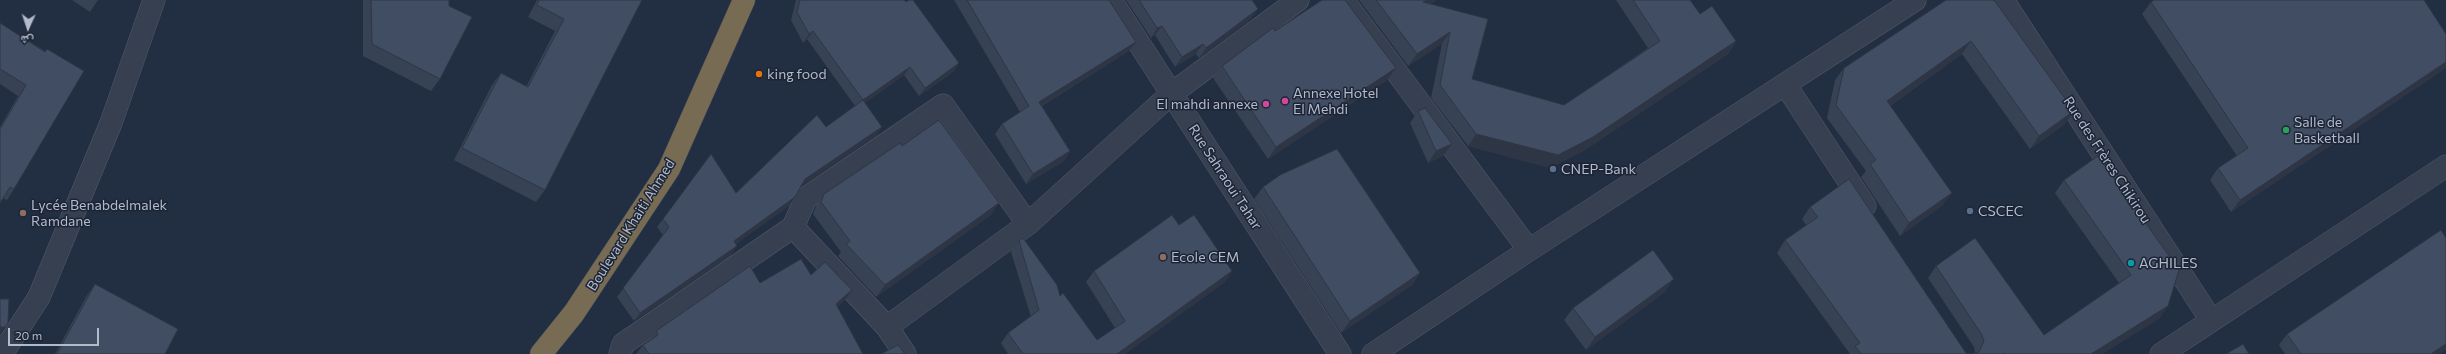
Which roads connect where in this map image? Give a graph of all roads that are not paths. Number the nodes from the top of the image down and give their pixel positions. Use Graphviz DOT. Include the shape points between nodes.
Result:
graph roads {
  1 [pos="154,0"];
  2 [pos="744,0"];
  3 [pos="1111,0"];
  4 [pos="1298,0"];
  5 [pos="1343,0"];
  6 [pos="1915,0"];
  7 [pos="2010,3"];
  8 [pos="1785,84"];
  9 [pos="1171,94"];
  10 [pos="2446,166"];
  11 [pos="1876,223"];
  12 [pos="1028,224"];
  13 [pos="793,227"];
  14 [pos="1529,250"];
  15 [pos="2211,320"];
  16 [pos="887,327"];
  17 [pos="2,354"];
  18 [pos="541,354"];
  19 [pos="620,354"];
  20 [pos="905,354"];
  21 [pos="1340,354"];
  22 [pos="1373,354"];
  23 [pos="2161,354"];
  1 -- 17 [label="street" via="111,123 39,298"];
  2 -- 18 [label="highway, Boulevard Khaiti Ahmed" via="669,169 574,313"];
  3 -- 9 [label="street, Rue Sahraoui Tahar"];
  4 -- 9 [label="street"];
  5 -- 14 [label="street"];
  6 -- 8 [label="street"];
  7 -- 15 [label="street, Rue des Frères Chikirou"];
  8 -- 11 [label="street"];
  8 -- 14 [label="street"];
  9 -- 12 [label="street"];
  9 -- 21 [label="street, Rue Sahraoui Tahar"];
  10 -- 15 [label="street"];
  12 -- 13 [label="street" via="943,105 806,198"];
  12 -- 16 [label="street"];
  13 -- 16 [label="street"];
  13 -- 19 [label="street" via="623,344"];
  14 -- 22 [label="street"];
  15 -- 23 [label="street"];
  16 -- 20 [label="street"];
}
